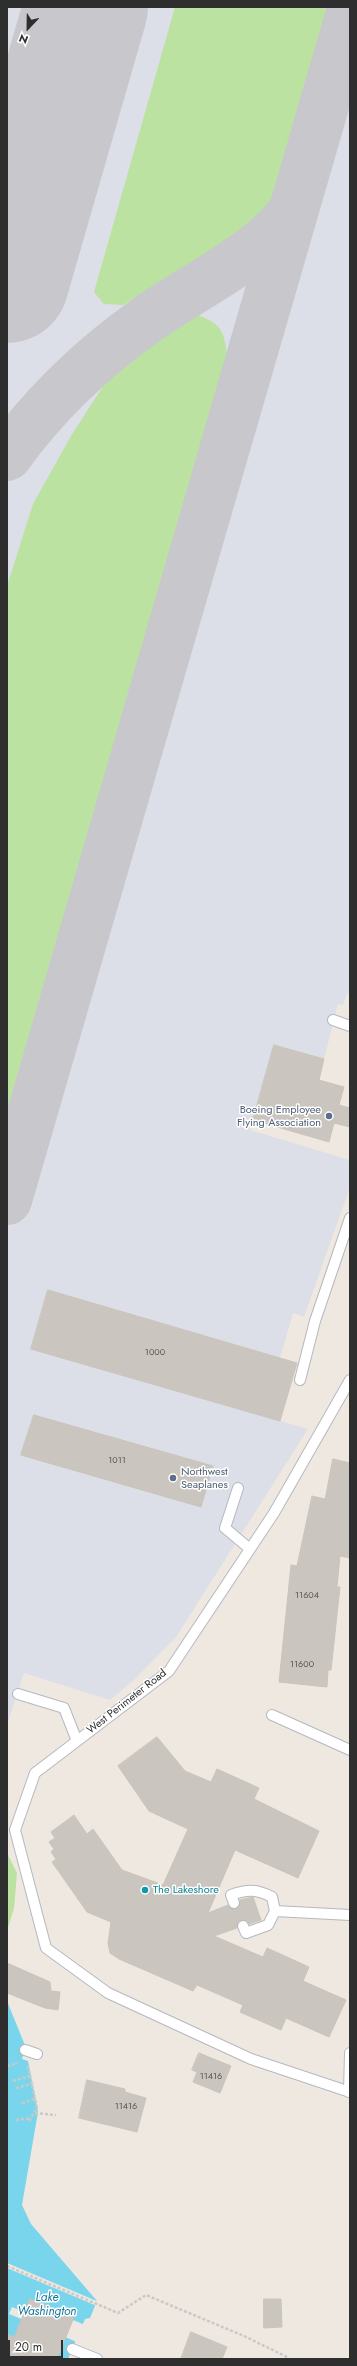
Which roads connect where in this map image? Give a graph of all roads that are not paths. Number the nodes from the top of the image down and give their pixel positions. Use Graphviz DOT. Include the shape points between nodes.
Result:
graph roads {
  1 [pos="333,1020"];
  2 [pos="350,1026"];
  3 [pos="350,1218"];
  4 [pos="300,1380"];
  5 [pos="350,1380"];
  6 [pos="238,1488"];
  7 [pos="250,1549"];
  8 [pos="18,1694"];
  9 [pos="272,1715"];
  10 [pos="77,1741"];
  11 [pos="350,1750"];
  12 [pos="12,1838"];
  13 [pos="234,1903"];
  14 [pos="275,1911"];
  15 [pos="350,1915"];
  16 [pos="243,1926"];
  17 [pos="25,2050"];
  18 [pos="350,2053"];
  19 [pos="37,2054"];
  20 [pos="350,2092"];
  21 [pos="72,2349"];
  22 [pos="97,2359"];
  1 -- 2 [label="lane"];
  3 -- 4 [label="lane" via="315,1321"];
  5 -- 7 [label="lane, West Perimeter Road" via="278,1506"];
  6 -- 7 [label="lane" via="225,1528"];
  7 -- 10 [label="lane, West Perimeter Road" via="169,1670"];
  8 -- 10 [label="lane" via="64,1708"];
  9 -- 11 [label="lane"];
  10 -- 12 [label="lane, West Perimeter Road" via="35,1773"];
  12 -- 20 [label="lane, West Perimeter Road" via="46,1948 108,1993 251,2059"];
  13 -- 14 [label="lane" via="231,1895 245,1890 261,1891 272,1897"];
  14 -- 15 [label="lane"];
  14 -- 16 [label="lane" via="268,1925 246,1933"];
  17 -- 19 [label="lane"];
  18 -- 20 [label="lane"];
  21 -- 22 [label="lane"];
}
